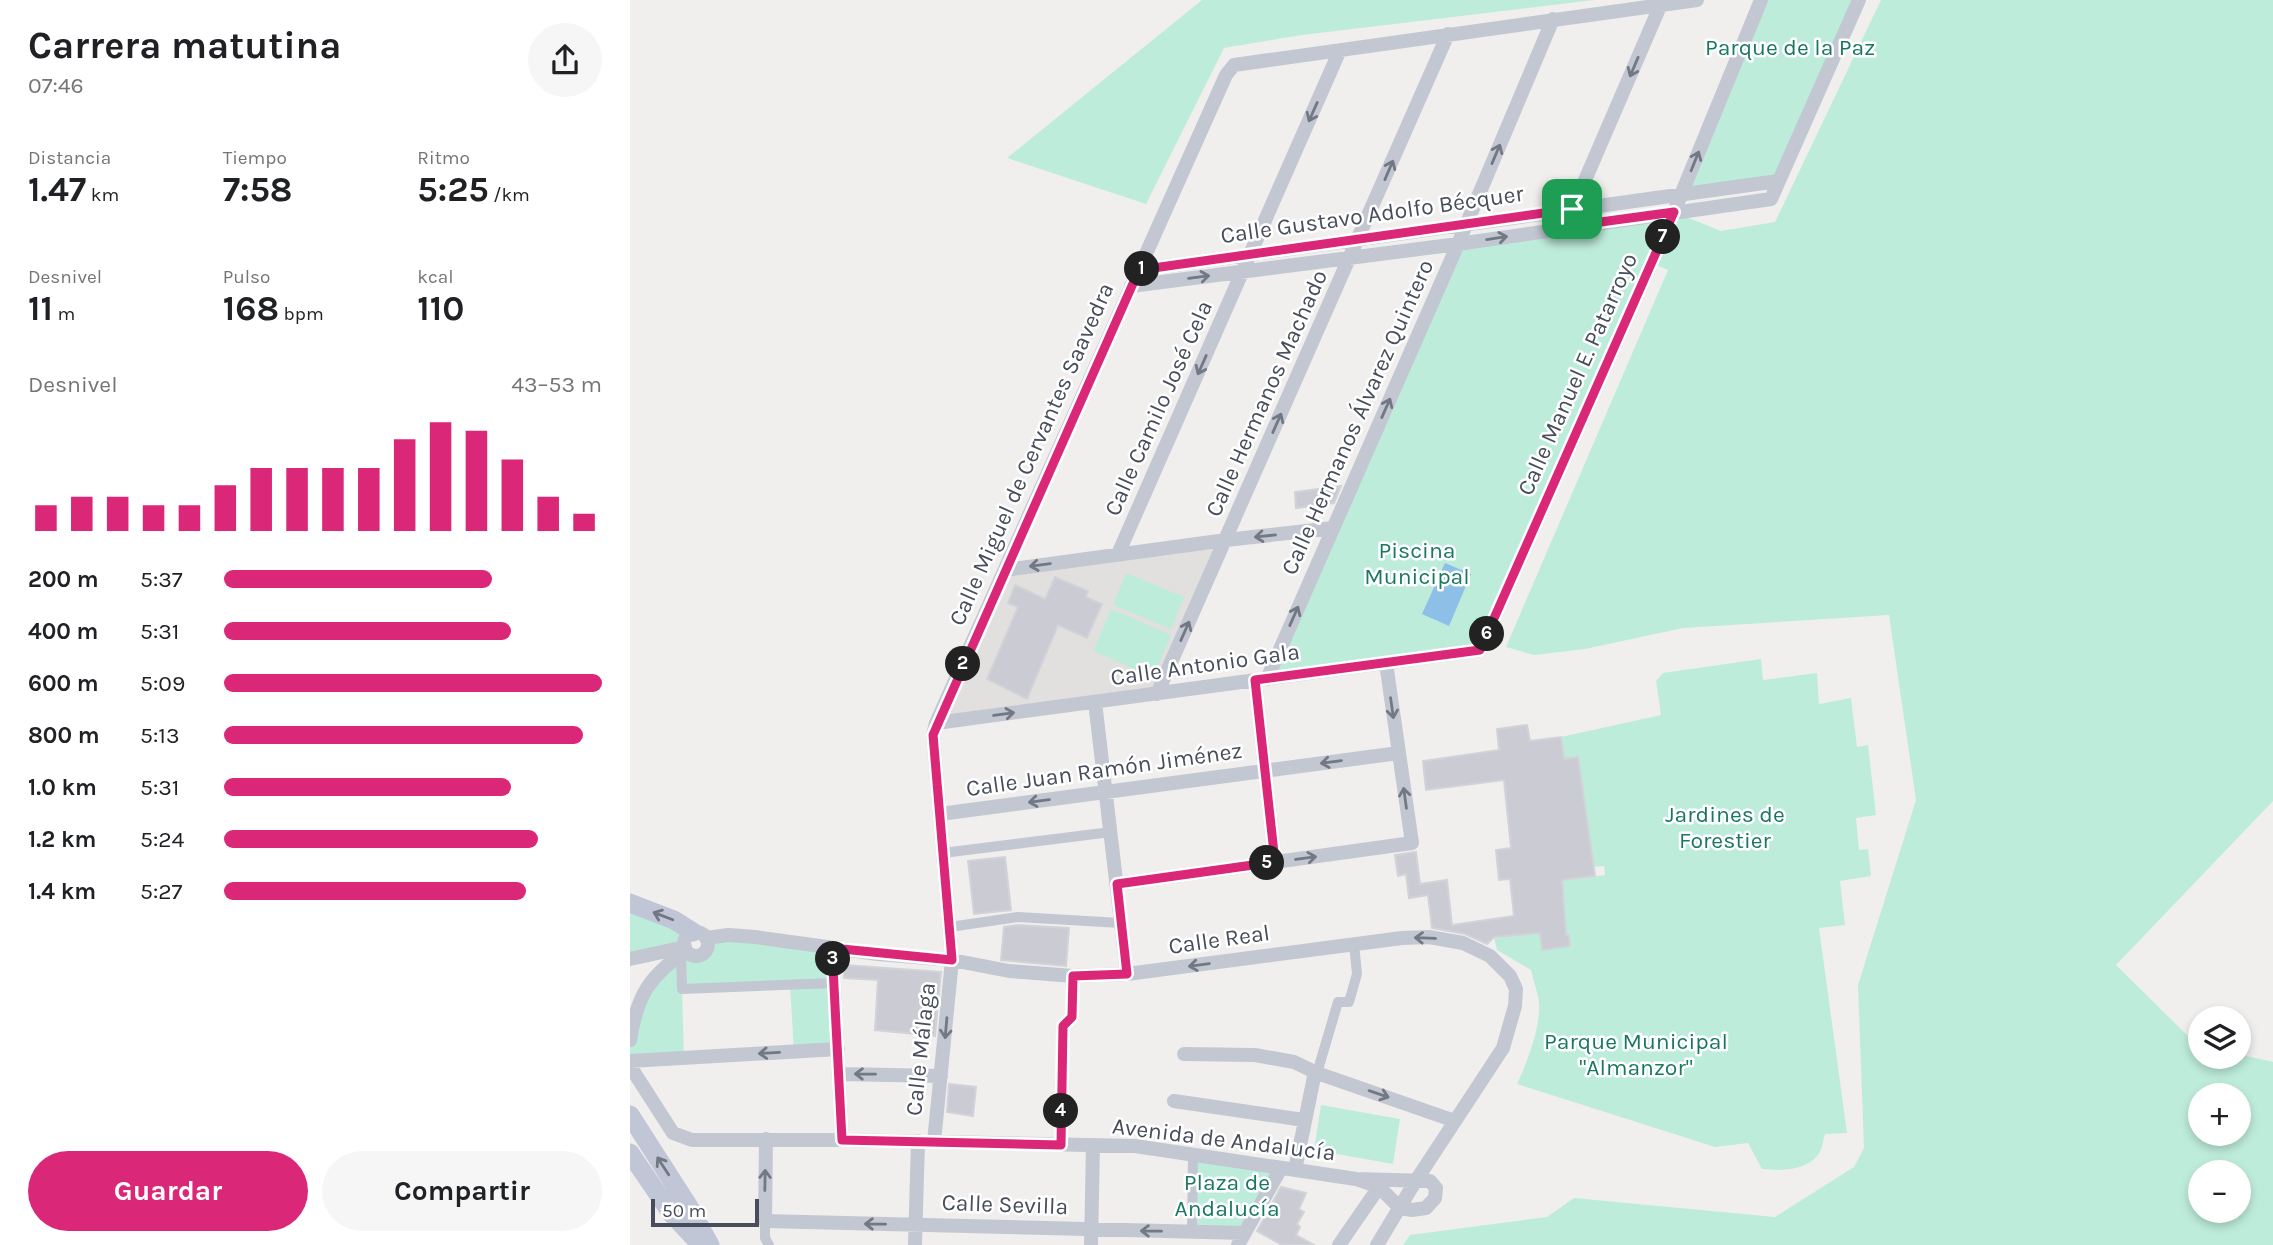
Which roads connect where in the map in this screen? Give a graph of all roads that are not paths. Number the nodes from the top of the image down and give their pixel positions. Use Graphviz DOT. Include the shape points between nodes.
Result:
graph roads {
  1 [pos="1697,0"];
  2 [pos="1761,0"];
  3 [pos="1859,0"];
  4 [pos="1661,5"];
  5 [pos="1553,19"];
  6 [pos="1448,34"];
  7 [pos="1340,50"];
  8 [pos="1779,181"];
  9 [pos="1681,194"];
  10 [pos="1572,209"];
  11 [pos="1674,212"];
  12 [pos="1467,224"];
  13 [pos="1564,227"];
  14 [pos="1359,239"];
  15 [pos="1458,244"];
  16 [pos="1250,254"];
  17 [pos="1352,257"];
  18 [pos="1139,270"];
  19 [pos="1243,272"];
  20 [pos="1131,286"];
  21 [pos="1333,528"];
  22 [pos="1226,540"];
  23 [pos="1118,554"];
  24 [pos="1005,570"];
  25 [pos="1480,650"];
  26 [pos="1386,663"];
  27 [pos="1261,680"];
  28 [pos="1157,694"];
  29 [pos="1095,702"];
  30 [pos="936,723"];
  31 [pos="1399,753"];
  32 [pos="1265,771"];
  33 [pos="1107,792"];
  34 [pos="940,814"];
  35 [pos="1111,832"];
  36 [pos="943,853"];
  37 [pos="1275,862"];
  38 [pos="1117,884"];
  39 [pos="630,904"];
  40 [pos="1121,923"];
  41 [pos="950,927"];
  42 [pos="1354,944"];
  43 [pos="690,945"];
  44 [pos="832,948"];
  45 [pos="651,954"];
  46 [pos="630,959"];
  47 [pos="952,960"];
  48 [pos="630,965"];
  49 [pos="1127,974"];
  50 [pos="1073,976"];
  51 [pos="834,983"];
  52 [pos="630,1040"];
  53 [pos="838,1049"];
  54 [pos="1184,1054"];
  55 [pos="630,1063"];
  56 [pos="1316,1072"];
  57 [pos="839,1074"];
  58 [pos="941,1076"];
  59 [pos="1174,1101"];
  60 [pos="630,1115"];
  61 [pos="1304,1120"];
  62 [pos="1455,1121"];
  63 [pos="766,1139"];
  64 [pos="842,1140"];
  65 [pos="918,1141"];
  66 [pos="934,1142"];
  67 [pos="1061,1145"];
  68 [pos="1093,1145"];
  69 [pos="630,1153"];
  70 [pos="1193,1155"];
  71 [pos="1288,1169"];
  72 [pos="1356,1179"];
  73 [pos="1415,1182"];
  74 [pos="1379,1187"];
  75 [pos="1400,1208"];
  76 [pos="765,1221"];
  77 [pos="915,1224"];
  78 [pos="1091,1230"];
  79 [pos="1192,1232"];
  80 [pos="1241,1239"];
  81 [pos="701,1245"];
  82 [pos="710,1245"];
  83 [pos="769,1245"];
  84 [pos="915,1245"];
  85 [pos="1090,1245"];
  86 [pos="1339,1245"];
  87 [pos="1377,1245"];
  1 -- 4 [label="street"];
  9 -- 2 [label="street, Calle Manuel E. Patarroyo, one-way"];
  3 -- 8 [label="street"];
  4 -- 5 [label="street"];
  4 -- 10 [label="street, one-way"];
  5 -- 6 [label="street"];
  12 -- 5 [label="street, Calle Hermanos Álvarez Quintero, one-way"];
  6 -- 7 [label="street"];
  14 -- 6 [label="street, Calle Hermanos Machado, one-way"];
  7 -- 16 [label="street, Calle Camilo José Cela, one-way"];
  7 -- 18 [label="street, Calle Miguel de Cervantes Saavedra" via="1234,65"];
  8 -- 9 [label="street, Calle Gustavo Adolfo Bécquer"];
  8 -- 11 [label="street, Calle Gustavo Adolfo Bécquer" via="1771,199"];
  9 -- 10 [label="street, Calle Gustavo Adolfo Bécquer"];
  9 -- 11 [label="street, Calle Manuel E. Patarroyo"];
  10 -- 12 [label="street, Calle Gustavo Adolfo Bécquer"];
  10 -- 13 [label="street"];
  11 -- 13 [label="street, Calle Gustavo Adolfo Bécquer"];
  11 -- 25 [label="street, Calle Manuel E. Patarroyo"];
  12 -- 14 [label="street, Calle Gustavo Adolfo Bécquer"];
  12 -- 15 [label="street, Calle Hermanos Álvarez Quintero"];
  15 -- 13 [label="street, Calle Gustavo Adolfo Bécquer, one-way"];
  14 -- 16 [label="street, Calle Gustavo Adolfo Bécquer"];
  14 -- 17 [label="street, Calle Hermanos Machado"];
  15 -- 17 [label="street, Calle Gustavo Adolfo Bécquer"];
  21 -- 15 [label="street, Calle Hermanos Álvarez Quintero, one-way"];
  16 -- 18 [label="street, Calle Gustavo Adolfo Bécquer"];
  16 -- 19 [label="street, Calle Camilo José Cela"];
  17 -- 19 [label="street, Calle Gustavo Adolfo Bécquer"];
  22 -- 17 [label="street, Calle Hermanos Machado, one-way"];
  18 -- 20 [label="street, Calle Miguel de Cervantes Saavedra"];
  20 -- 19 [label="street, Calle Gustavo Adolfo Bécquer, one-way"];
  19 -- 23 [label="street, Calle Camilo José Cela, one-way"];
  20 -- 24 [label="street, Calle Miguel de Cervantes Saavedra"];
  21 -- 22 [label="street, one-way"];
  27 -- 21 [label="street, Calle Hermanos Álvarez Quintero, one-way"];
  22 -- 23 [label="street"];
  28 -- 22 [label="street, Calle Hermanos Machado, one-way"];
  23 -- 24 [label="street, one-way"];
  24 -- 30 [label="street, Calle Miguel de Cervantes Saavedra"];
  25 -- 26 [label="street, Calle Antonio Gala"];
  26 -- 27 [label="street, Calle Antonio Gala"];
  26 -- 31 [label="street, one-way"];
  27 -- 28 [label="street, Calle Antonio Gala"];
  27 -- 32 [label="street"];
  28 -- 29 [label="street, Calle Antonio Gala"];
  30 -- 29 [label="street, Calle Antonio Gala, one-way"];
  29 -- 33 [label="street"];
  30 -- 34 [label="street, Calle Miguel de Cervantes Saavedra" via="933,735"];
  31 -- 32 [label="street, Calle Juan Ramón Jiménez, one-way"];
  37 -- 31 [label="street, one-way" via="1412,843"];
  32 -- 33 [label="street, Calle Juan Ramón Jiménez"];
  32 -- 37 [label="street"];
  33 -- 34 [label="street, Calle Juan Ramón Jiménez, one-way"];
  33 -- 35 [label="street"];
  34 -- 36 [label="street, Calle Miguel de Cervantes Saavedra"];
  35 -- 36 [label="street"];
  35 -- 38 [label="street"];
  36 -- 41 [label="street, Calle Miguel de Cervantes Saavedra"];
  37 -- 38 [label="street"];
  38 -- 40 [label="street"];
  43 -- 39 [label="main road, one-way" via="674,920"];
  40 -- 41 [label="street" via="1018,917"];
  40 -- 49 [label="street"];
  41 -- 47 [label="street, Calle Miguel de Cervantes Saavedra"];
  42 -- 49 [label="street, Calle Real, one-way"];
  42 -- 56 [label="street" via="1357,974 1349,1002 1338,1002"];
  62 -- 42 [label="street, Calle Real, one-way" via="1503,1048 1515,1006 1516,989 1510,976 1490,956 1463,943 1429,937"];
  43 -- 44 [label="street, Calle Real" via="728,935"];
  43 -- 45 [label="street, Calle Real"];
  43 -- 51 [label="street" via="682,989"];
  43 -- 52 [label="street" via="647,987 634,1013"];
  44 -- 47 [label="street, Calle Real"];
  44 -- 51 [label="street"];
  45 -- 46 [label="street"];
  45 -- 48 [label="street"];
  47 -- 50 [label="street, Calle Real"];
  47 -- 58 [label="street, Calle Málaga, one-way"];
  49 -- 50 [label="street, Calle Real"];
  50 -- 67 [label="street" via="1072,1017 1063,1026"];
  51 -- 53 [label="street"];
  53 -- 55 [label="street, one-way"];
  53 -- 57 [label="street"];
  54 -- 56 [label="street" via="1255,1055 1294,1062"];
  55 -- 63 [label="street, Avenida de Andalucía" via="673,1133 692,1140"];
  56 -- 61 [label="street"];
  56 -- 62 [label="street, one-way"];
  58 -- 57 [label="street, one-way"];
  57 -- 64 [label="street"];
  58 -- 66 [label="street, Calle Málaga"];
  59 -- 61 [label="street"];
  82 -- 60 [label="main road, one-way"];
  61 -- 71 [label="street"];
  62 -- 73 [label="street"];
  63 -- 64 [label="street, Avenida de Andalucía"];
  76 -- 63 [label="street, one-way"];
  64 -- 65 [label="street, Avenida de Andalucía"];
  65 -- 66 [label="street, Avenida de Andalucía"];
  65 -- 77 [label="street"];
  66 -- 67 [label="street, Avenida de Andalucía"];
  67 -- 68 [label="street, Avenida de Andalucía"];
  68 -- 70 [label="street, Avenida de Andalucía"];
  68 -- 78 [label="street"];
  69 -- 81 [label="main road" via="671,1213"];
  70 -- 71 [label="street, Avenida de Andalucía"];
  70 -- 79 [label="street"];
  71 -- 72 [label="street, Avenida de Andalucía"];
  71 -- 80 [label="street"];
  72 -- 73 [label="street, Avenida de Andalucía"];
  72 -- 74 [label="street"];
  73 -- 75 [label="street"];
  73 -- 75 [label="street" via="1430,1181 1436,1188 1435,1198 1426,1208"];
  74 -- 75 [label="street"];
  74 -- 86 [label="street"];
  75 -- 87 [label="street"];
  77 -- 76 [label="street, Calle Sevilla, one-way"];
  76 -- 83 [label="street"];
  77 -- 78 [label="street, Calle Sevilla"];
  77 -- 84 [label="street"];
  79 -- 78 [label="street, Calle Sevilla, one-way"];
  78 -- 85 [label="street"];
  79 -- 80 [label="street, Calle Sevilla"];
}
